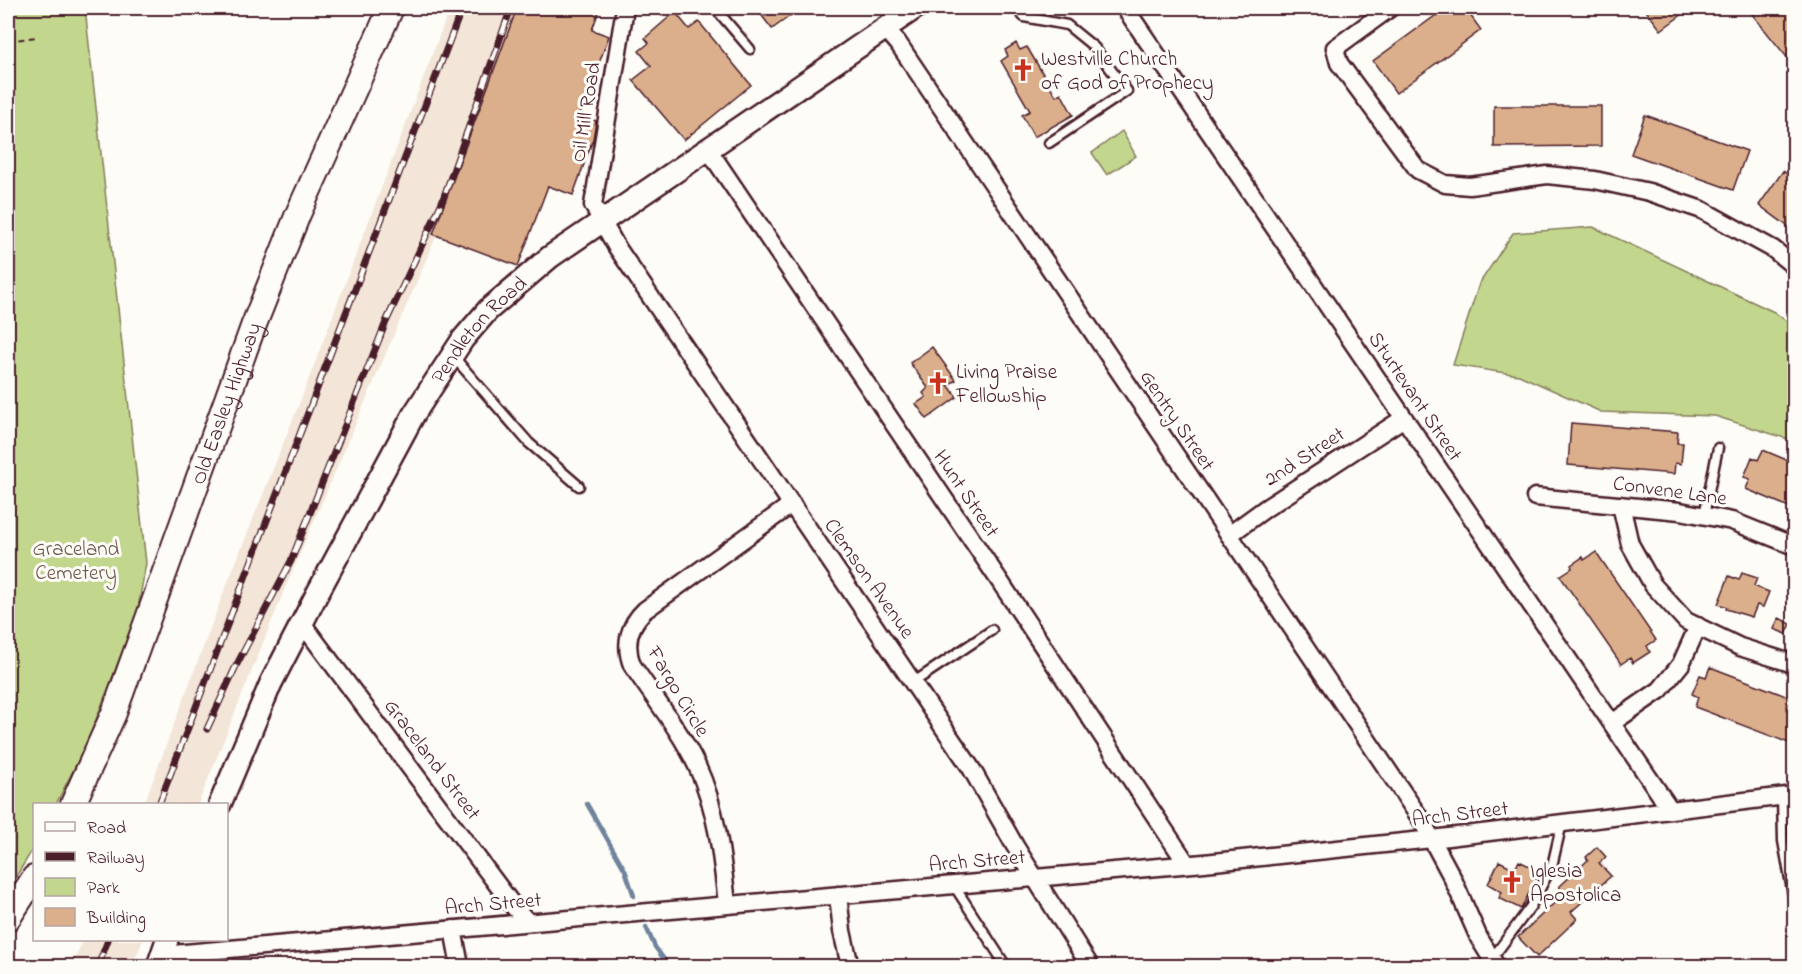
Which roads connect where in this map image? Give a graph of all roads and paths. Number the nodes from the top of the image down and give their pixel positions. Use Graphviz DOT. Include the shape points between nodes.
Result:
graph roads {
  1 [pos="391,8"];
  2 [pos="625,8"];
  3 [pos="715,8"];
  4 [pos="915,8"];
  5 [pos="1016,8"];
  6 [pos="1125,8"];
  7 [pos="1390,8"];
  8 [pos="885,28"];
  9 [pos="36,37"];
  10 [pos="8,41"];
  11 [pos="750,49"];
  12 [pos="1049,143"];
  13 [pos="708,149"];
  14 [pos="601,222"];
  15 [pos="1794,266"];
  16 [pos="452,354"];
  17 [pos="1404,418"];
  18 [pos="1718,448"];
  19 [pos="579,486"];
  20 [pos="1535,497"];
  21 [pos="792,504"];
  22 [pos="1621,505"];
  23 [pos="1704,515"];
  24 [pos="1229,535"];
  25 [pos="1794,546"];
  26 [pos="302,623"];
  27 [pos="1698,626"];
  28 [pos="992,630"];
  29 [pos="1794,664"];
  30 [pos="914,682"];
  31 [pos="1612,723"];
  32 [pos="1788,796"];
  33 [pos="73,803"];
  34 [pos="220,803"];
  35 [pos="1670,809"];
  36 [pos="1562,823"];
  37 [pos="1432,839"];
  38 [pos="1187,864"];
  39 [pos="1034,877"];
  40 [pos="33,880"];
  41 [pos="953,884"];
  42 [pos="838,895"];
  43 [pos="1794,901"];
  44 [pos="727,904"];
  45 [pos="8,918"];
  46 [pos="528,922"];
  47 [pos="453,929"];
  48 [pos="162,954"];
  49 [pos="1493,963"];
  50 [pos="460,966"];
  51 [pos="850,966"];
  52 [pos="1006,966"];
  53 [pos="1090,966"];
  1 -- 33 [label="main road, Old Easley Highway" via="298,214 114,713"];
  2 -- 14 [label="street, Oil Mill Road" via="593,206"];
  3 -- 11 [label="lane"];
  4 -- 8 [label="street, Pendleton Road"];
  5 -- 12 [label="lane" via="1023,17 1066,25 1094,47 1127,91"];
  6 -- 17 [label="street, Sturtevant Street"];
  7 -- 15 [label="street" via="1335,48 1339,63 1418,170 1445,184 1470,186 1547,175 1649,192 1702,210 1773,249"];
  8 -- 13 [label="street, Pendleton Road"];
  8 -- 24 [label="street, Gentry Street"];
  9 -- 10 [label="path"];
  13 -- 14 [label="street, Pendleton Road"];
  13 -- 38 [label="street, Hunt Street"];
  14 -- 16 [label="street, Pendleton Road" via="515,285 488,310"];
  14 -- 21 [label="street, Clemson Avenue"];
  16 -- 19 [label="lane" via="529,442"];
  16 -- 26 [label="street, Pendleton Road" via="414,414"];
  17 -- 24 [label="street, 2nd Street"];
  17 -- 31 [label="street, Sturtevant Street"];
  18 -- 23 [label="lane"];
  20 -- 22 [label="street, Convene Lane"];
  21 -- 30 [label="street, Clemson Avenue"];
  21 -- 44 [label="street, Fargo Circle" via="645,610 628,638 632,665 687,748 707,790"];
  22 -- 23 [label="street, Convene Lane"];
  22 -- 27 [label="street" via="1630,544 1653,585 1686,621"];
  23 -- 25 [label="street, Convene Lane" via="1732,521"];
  24 -- 37 [label="street, Gentry Street"];
  26 -- 34 [label="street, Pendleton Road"];
  26 -- 46 [label="street, Graceland Street"];
  27 -- 29 [label="street" via="1740,647"];
  27 -- 31 [label="street" via="1681,664 1660,690"];
  28 -- 30 [label="lane"];
  30 -- 39 [label="street, Clemson Avenue" via="971,768"];
  31 -- 35 [label="street, Sturtevant Street"];
  32 -- 35 [label="street, Arch Street"];
  32 -- 43 [label="lane" via="1783,841"];
  35 -- 36 [label="street, Arch Street"];
  36 -- 37 [label="street, Arch Street"];
  36 -- 49 [label="lane" via="1552,866"];
  37 -- 38 [label="street, Arch Street"];
  37 -- 49 [label="street, Gentry Street"];
  38 -- 39 [label="street, Arch Street"];
  39 -- 41 [label="street, Arch Street"];
  39 -- 53 [label="street, Clemson Avenue"];
  40 -- 45 [label="main road"];
  41 -- 42 [label="street, Arch Street"];
  41 -- 52 [label="lane"];
  42 -- 44 [label="street, Arch Street"];
  42 -- 51 [label="street"];
  44 -- 46 [label="street, Arch Street"];
  46 -- 47 [label="street, Arch Street"];
  47 -- 48 [label="street, Arch Street"];
  47 -- 50 [label="street"];
}
